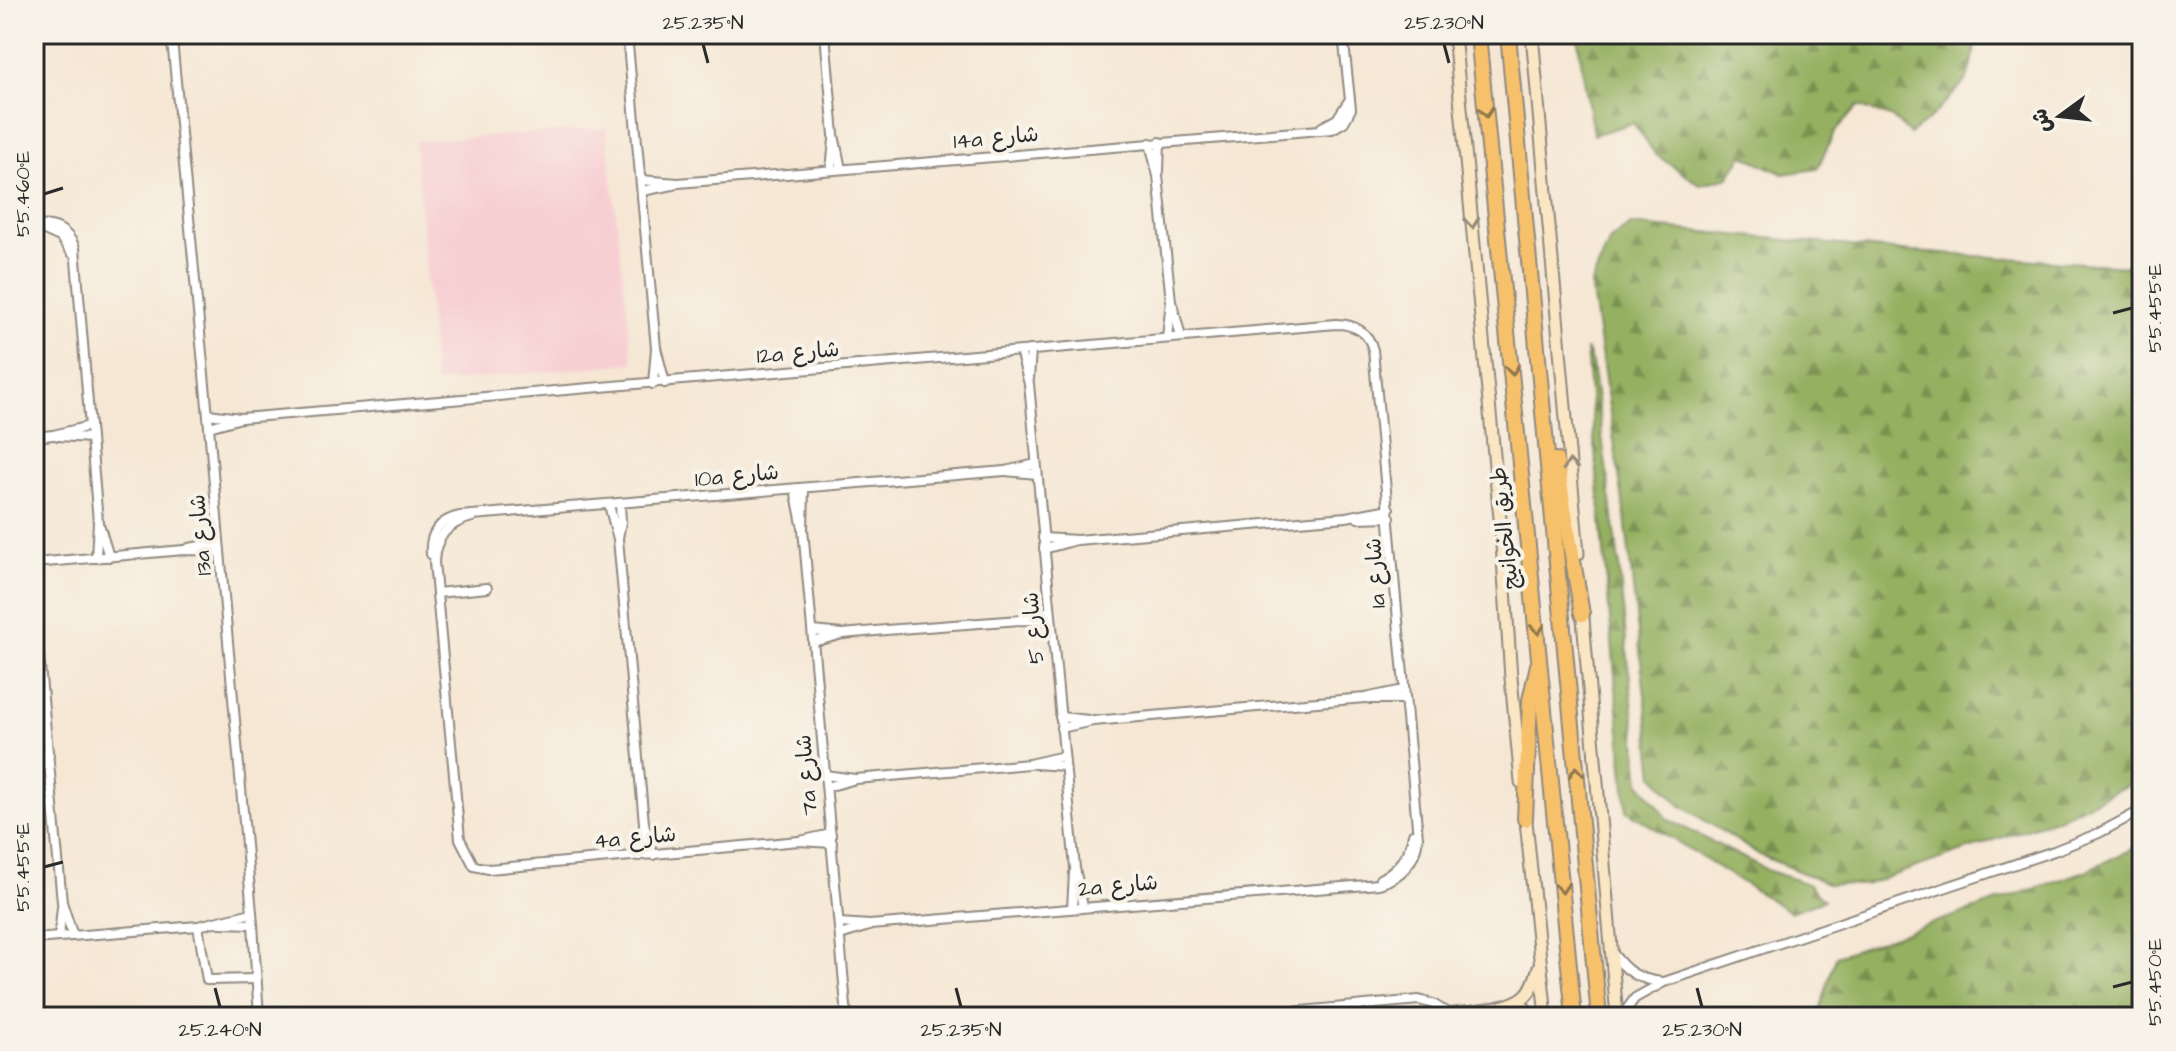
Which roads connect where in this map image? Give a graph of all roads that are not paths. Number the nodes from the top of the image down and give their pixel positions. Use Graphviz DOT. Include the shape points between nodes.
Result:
graph roads {
  1 [pos="168,34"];
  2 [pos="176,34"];
  3 [pos="627,34"];
  4 [pos="825,34"];
  5 [pos="1343,34"];
  6 [pos="1454,34"];
  7 [pos="1478,34"];
  8 [pos="1508,34"];
  9 [pos="1532,34"];
  10 [pos="173,50"];
  11 [pos="834,135"];
  12 [pos="1155,143"];
  13 [pos="841,169"];
  14 [pos="831,170"];
  15 [pos="641,180"];
  16 [pos="678,183"];
  17 [pos="642,191"];
  18 [pos="34,227"];
  19 [pos="1171,301"];
  20 [pos="1356,328"];
  21 [pos="1181,337"];
  22 [pos="1167,338"];
  23 [pos="656,348"];
  24 [pos="1031,350"];
  25 [pos="1020,351"];
  26 [pos="665,383"];
  27 [pos="653,384"];
  28 [pos="1029,384"];
  29 [pos="1542,396"];
  30 [pos="208,414"];
  31 [pos="241,418"];
  32 [pos="90,426"];
  33 [pos="209,427"];
  34 [pos="53,435"];
  35 [pos="34,437"];
  36 [pos="91,438"];
  37 [pos="1036,469"];
  38 [pos="800,489"];
  39 [pos="620,504"];
  40 [pos="609,505"];
  41 [pos="1389,513"];
  42 [pos="98,522"];
  43 [pos="1043,538"];
  44 [pos="618,539"];
  45 [pos="1077,540"];
  46 [pos="220,547"];
  47 [pos="1044,549"];
  48 [pos="109,557"];
  49 [pos="96,558"];
  50 [pos="35,563"];
  51 [pos="487,588"];
  52 [pos="437,593"];
  53 [pos="34,602"];
  54 [pos="1050,611"];
  55 [pos="1582,614"];
  56 [pos="1020,620"];
  57 [pos="1051,621"];
  58 [pos="813,631"];
  59 [pos="843,634"];
  60 [pos="813,642"];
  61 [pos="1541,657"];
  62 [pos="1403,694"];
  63 [pos="1060,717"];
  64 [pos="1093,721"];
  65 [pos="1061,728"];
  66 [pos="1064,756"];
  67 [pos="34,757"];
  68 [pos="49,759"];
  69 [pos="1029,764"];
  70 [pos="34,765"];
  71 [pos="1065,766"];
  72 [pos="825,775"];
  73 [pos="856,779"];
  74 [pos="827,787"];
  75 [pos="2142,810"];
  76 [pos="1525,819"];
  77 [pos="644,823"];
  78 [pos="831,838"];
  79 [pos="653,855"];
  80 [pos="639,856"];
  81 [pos="1408,860"];
  82 [pos="1075,868"];
  83 [pos="62,902"];
  84 [pos="1083,907"];
  85 [pos="1072,908"];
  86 [pos="252,913"];
  87 [pos="215,922"];
  88 [pos="839,923"];
  89 [pos="253,924"];
  90 [pos="870,925"];
  91 [pos="198,926"];
  92 [pos="840,935"];
  93 [pos="73,936"];
  94 [pos="59,937"];
  95 [pos="34,939"];
  96 [pos="1612,951"];
  97 [pos="1541,963"];
  98 [pos="256,979"];
  99 [pos="1664,982"];
  100 [pos="1486,1009"];
  101 [pos="1450,1014"];
  102 [pos="259,1017"];
  103 [pos="847,1017"];
  104 [pos="1237,1017"];
  105 [pos="1412,1017"];
  106 [pos="1530,1017"];
  107 [pos="1546,1017"];
  108 [pos="1574,1017"];
  109 [pos="1599,1017"];
  110 [pos="1619,1017"];
  1 -- 10 [label="street, 13a شارع"];
  2 -- 10 [label="street, 13a شارع"];
  3 -- 15 [label="street"];
  4 -- 11 [label="street"];
  5 -- 12 [label="street, 14a شارع" via="1350,95 1344,118 1332,129"];
  6 -- 76 [label="street, one-way"];
  7 -- 61 [label="highway, طريق الخوانيج, one-way"];
  8 -- 29 [label="highway"];
  55 -- 9 [label="street, one-way"];
  10 -- 30 [label="street, 13a شارع"];
  11 -- 13 [label="street"];
  11 -- 14 [label="street"];
  12 -- 13 [label="street, 14a شارع"];
  12 -- 19 [label="street"];
  13 -- 14 [label="street, 14a شارع"];
  14 -- 16 [label="street, 14a شارع"];
  15 -- 16 [label="street, 14a شارع"];
  15 -- 17 [label="street"];
  16 -- 17 [label="street, 14a شارع"];
  17 -- 23 [label="street"];
  18 -- 32 [label="street" via="52,226 62,234 75,262"];
  19 -- 21 [label="street"];
  19 -- 22 [label="street"];
  20 -- 21 [label="street, 12a شارع" via="1336,324"];
  20 -- 41 [label="street, 1a شارع" via="1373,350"];
  21 -- 22 [label="street, 12a شارع"];
  22 -- 24 [label="street, 12a شارع"];
  23 -- 26 [label="street"];
  23 -- 27 [label="street"];
  24 -- 25 [label="street, 12a شارع"];
  24 -- 28 [label="street, شارع 5"];
  25 -- 26 [label="street, 12a شارع"];
  25 -- 28 [label="street, شارع 5"];
  26 -- 27 [label="street, 12a شارع"];
  27 -- 31 [label="street, 12a شارع"];
  28 -- 37 [label="street, شارع 5"];
  29 -- 55 [label="highway"];
  109 -- 29 [label="highway, one-way"];
  30 -- 31 [label="street, 12a شارع"];
  30 -- 33 [label="street, 13a شارع"];
  31 -- 33 [label="street, 12a شارع"];
  32 -- 34 [label="street"];
  32 -- 36 [label="street"];
  33 -- 46 [label="street, 13a شارع"];
  34 -- 35 [label="street"];
  34 -- 36 [label="street"];
  36 -- 42 [label="street"];
  37 -- 38 [label="street, 10a شارع"];
  37 -- 43 [label="street, شارع 5"];
  38 -- 39 [label="street, 10a شارع"];
  38 -- 58 [label="street, 7a شارع"];
  39 -- 40 [label="street, 10a شارع"];
  39 -- 44 [label="street"];
  40 -- 44 [label="street"];
  40 -- 52 [label="street, 10a شارع" via="472,517 444,526 434,562"];
  41 -- 45 [label="street"];
  41 -- 62 [label="street, 1a شارع"];
  42 -- 48 [label="street"];
  42 -- 49 [label="street"];
  43 -- 45 [label="street"];
  43 -- 47 [label="street, شارع 5"];
  44 -- 77 [label="street"];
  45 -- 47 [label="street"];
  46 -- 48 [label="street"];
  46 -- 86 [label="street, 13a شارع"];
  47 -- 54 [label="street, شارع 5"];
  48 -- 49 [label="street"];
  49 -- 50 [label="street"];
  50 -- 53 [label="street"];
  51 -- 52 [label="street"];
  52 -- 80 [label="street, 4a شارع" via="460,839 474,866"];
  53 -- 68 [label="street"];
  54 -- 56 [label="street"];
  54 -- 57 [label="street, شارع 5"];
  55 -- 96 [label="street"];
  56 -- 57 [label="street"];
  56 -- 59 [label="street"];
  57 -- 63 [label="street, شارع 5"];
  58 -- 59 [label="street"];
  58 -- 60 [label="street, 7a شارع"];
  59 -- 60 [label="street"];
  60 -- 72 [label="street, 7a شارع"];
  61 -- 76 [label="highway" via="1530,700"];
  61 -- 108 [label="highway, طريق الخوانيج, one-way"];
  62 -- 64 [label="street"];
  62 -- 81 [label="street, 1a شارع" via="1417,845"];
  63 -- 64 [label="street"];
  63 -- 65 [label="street, شارع 5"];
  64 -- 65 [label="street"];
  65 -- 66 [label="street, شارع 5"];
  66 -- 69 [label="street"];
  66 -- 71 [label="street, شارع 5"];
  67 -- 68 [label="street"];
  68 -- 70 [label="street"];
  68 -- 83 [label="street"];
  69 -- 71 [label="street"];
  69 -- 73 [label="street"];
  71 -- 82 [label="street, شارع 5"];
  72 -- 73 [label="street"];
  72 -- 74 [label="street, 7a شارع"];
  73 -- 74 [label="street"];
  74 -- 78 [label="street, 7a شارع"];
  75 -- 99 [label="street" via="2061,848"];
  76 -- 97 [label="street"];
  77 -- 79 [label="street"];
  77 -- 80 [label="street"];
  78 -- 79 [label="street, 4a شارع"];
  78 -- 88 [label="street, 7a شارع"];
  79 -- 80 [label="street, 4a شارع"];
  81 -- 84 [label="street, 2a شارع" via="1394,878 1369,884"];
  82 -- 84 [label="street, شارع 5"];
  82 -- 85 [label="street, شارع 5"];
  83 -- 93 [label="street"];
  83 -- 94 [label="street"];
  84 -- 85 [label="street, 2a شارع"];
  85 -- 90 [label="street, 2a شارع"];
  86 -- 87 [label="street"];
  86 -- 89 [label="street, 13a شارع"];
  87 -- 89 [label="street"];
  87 -- 91 [label="street"];
  88 -- 90 [label="street, 2a شارع"];
  88 -- 92 [label="street, 7a شارع"];
  89 -- 98 [label="street, 13a شارع"];
  90 -- 92 [label="street, 2a شارع"];
  91 -- 93 [label="street"];
  91 -- 98 [label="street" via="207,980"];
  92 -- 103 [label="street, 7a شارع"];
  93 -- 94 [label="street"];
  94 -- 95 [label="street"];
  96 -- 99 [label="street" via="1630,973"];
  96 -- 110 [label="street"];
  97 -- 100 [label="street" via="1523,998"];
  97 -- 107 [label="street"];
  98 -- 102 [label="street, 13a شارع"];
  99 -- 110 [label="street" via="1635,998"];
  100 -- 101 [label="street"];
  100 -- 106 [label="street" via="1520,1007"];
  101 -- 104 [label="street" via="1419,1000"];
  101 -- 105 [label="street"];
}
